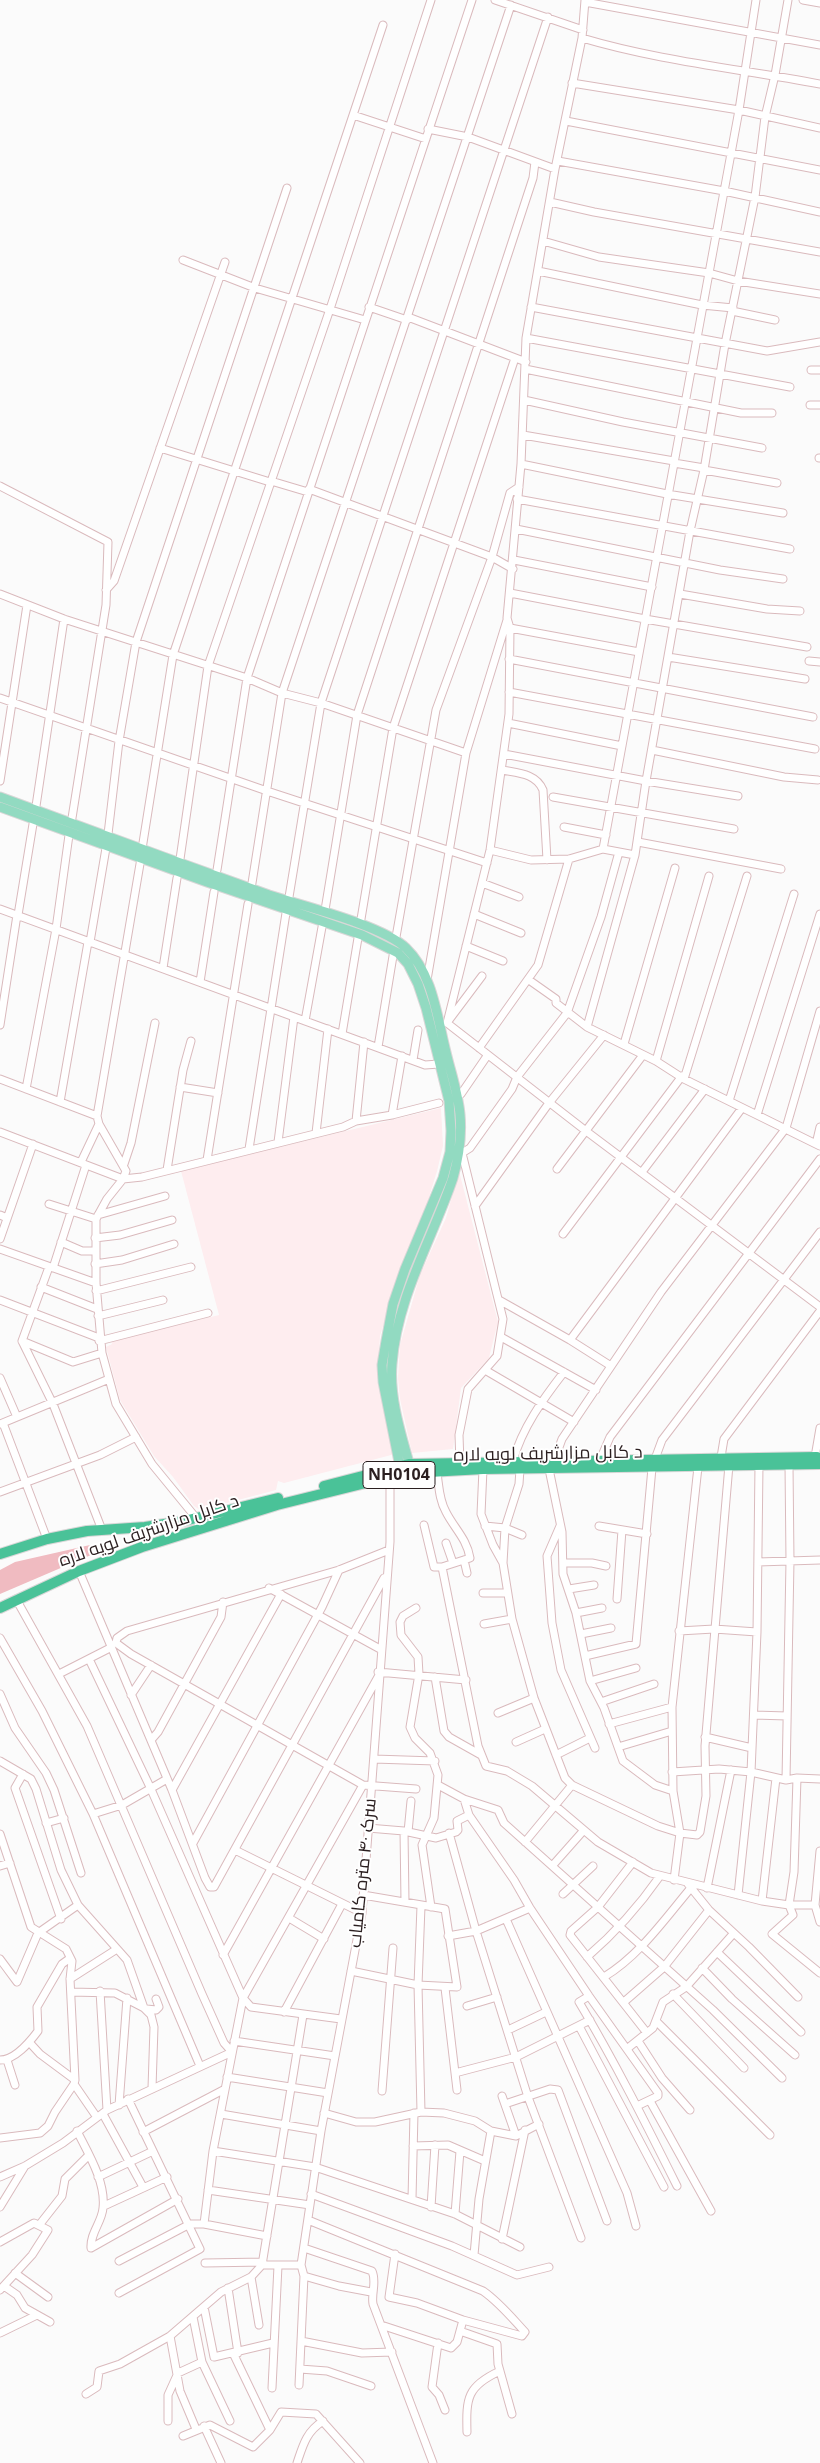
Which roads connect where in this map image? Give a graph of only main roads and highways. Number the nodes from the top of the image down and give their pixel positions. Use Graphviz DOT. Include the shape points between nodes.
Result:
graph roads {
  1 [pos="0,797"];
  2 [pos="0,807"];
  3 [pos="142,854"];
  4 [pos="267,899"];
  5 [pos="818,1459"];
  6 [pos="654,1463"];
  7 [pos="516,1465"];
  8 [pos="552,1465"];
  9 [pos="405,1469"];
  10 [pos="198,1523"];
  11 [pos="0,1554"];
  12 [pos="0,1608"];
  1 -- 3 [label="main road"];
  2 -- 3 [label="main road"];
  3 -- 4 [label="main road"];
  4 -- 9 [label="main road" via="362,934 398,953 408,964 418,984 449,1101 449,1157 393,1304 382,1365 387,1407"];
  4 -- 9 [label="main road" via="366,926 404,946 416,959 427,980 443,1026 458,1100 460,1153 447,1194 410,1281 395,1343 392,1381"];
  5 -- 6 [label="highway, د کابل مزارشریف لویه لاره / NH0104" via="721,1457"];
  5 -- 6 [label="highway, د کابل مزارشریف لویه لاره / NH0104" via="789,1465 698,1467"];
  6 -- 8 [label="highway, د کابل مزارشریف لویه لاره / NH0104"];
  6 -- 8 [label="highway, د کابل مزارشریف لویه لاره / NH0104" via="600,1460"];
  7 -- 8 [label="highway, د کابل مزارشریف لویه لاره / NH0104"];
  7 -- 9 [label="highway, د کابل مزارشریف لویه لاره / NH0104" via="460,1463"];
  7 -- 9 [label="highway, د کابل مزارشریف لویه لاره / NH0104" via="437,1473"];
  9 -- 10 [label="highway, د کابل مزارشریف لویه لاره / NH0104"];
  9 -- 10 [label="highway, د کابل مزارشریف لویه لاره / NH0104" via="390,1477"];
  10 -- 11 [label="highway, د کابل مزارشریف لویه لاره / NH0104" via="102,1530 47,1539"];
  10 -- 12 [label="highway, د کابل مزارشریف لویه لاره / NH0104" via="79,1571"];
}
